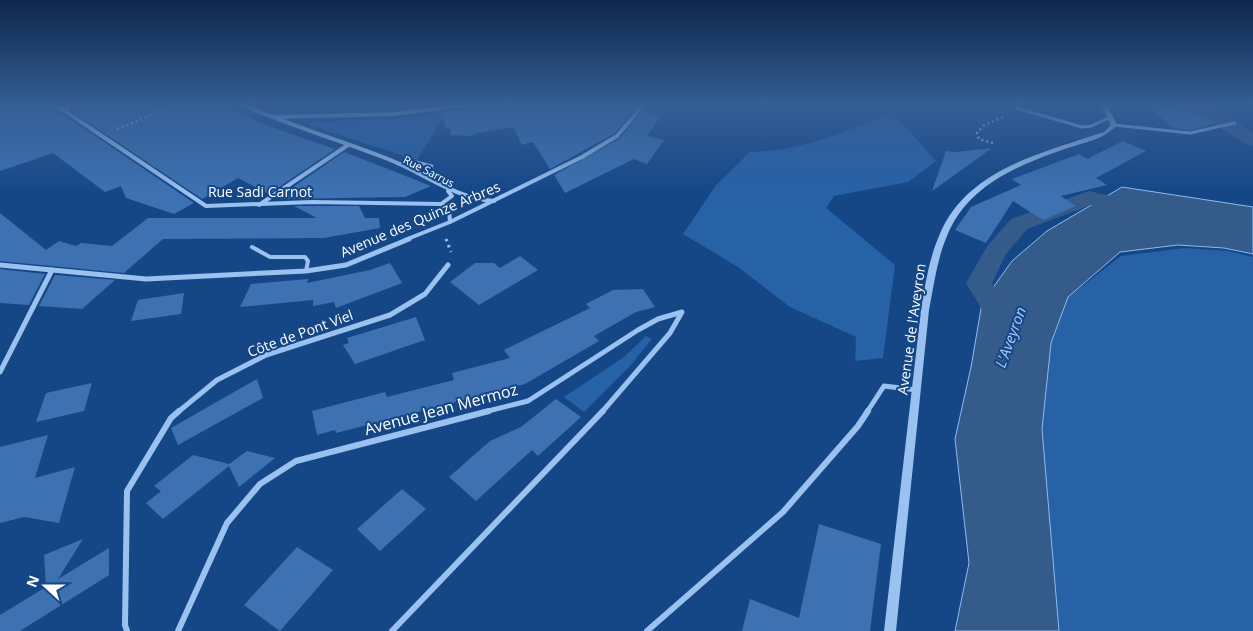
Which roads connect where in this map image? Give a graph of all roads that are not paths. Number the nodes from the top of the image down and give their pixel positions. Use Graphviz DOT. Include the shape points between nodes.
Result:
graph roads {
  1 [pos="101,134"];
  2 [pos="318,134"];
  3 [pos="618,134"];
  4 [pos="1102,134"];
  5 [pos="348,145"];
  6 [pos="398,164"];
  7 [pos="432,166"];
  8 [pos="448,190"];
  9 [pos="496,201"];
  10 [pos="441,204"];
  11 [pos="258,205"];
  12 [pos="450,222"];
  13 [pos="252,247"];
  14 [pos="0,265"];
  15 [pos="448,265"];
  16 [pos="52,270"];
  17 [pos="306,271"];
  18 [pos="0,372"];
  19 [pos="917,390"];
  20 [pos="127,631"];
  21 [pos="178,631"];
  22 [pos="392,631"];
  23 [pos="646,631"];
  24 [pos="890,631"];
  1 -- 11 [label="street, Rue Sadi Carnot" via="206,206"];
  2 -- 5 [label="street, Rue Sarrus"];
  3 -- 9 [label="street, Avenue des Quinze Arbres"];
  4 -- 19 [label="street, Avenue de l'Aveyron" via="999,172 966,198 947,225 935,258 925,310"];
  5 -- 6 [label="street, Rue Sarrus"];
  5 -- 11 [label="street"];
  6 -- 7 [label="lane" via="416,162"];
  6 -- 8 [label="street, Rue Sarrus"];
  8 -- 9 [label="street, Rue Sarrus" via="474,200"];
  8 -- 10 [label="street" via="452,196"];
  9 -- 12 [label="street, Avenue des Quinze Arbres"];
  10 -- 11 [label="street, Rue Sadi Carnot" via="312,202"];
  10 -- 12 [label="street" via="449,209"];
  12 -- 17 [label="street, Avenue des Quinze Arbres" via="346,265"];
  13 -- 17 [label="lane" via="258,254 270,258 305,256 308,261"];
  14 -- 16 [label="street, Avenue des Quinze Arbres"];
  15 -- 20 [label="street, Côte de Pont Viel" via="425,294 390,315 266,355 217,380 171,418 127,491"];
  16 -- 17 [label="street, Avenue des Quinze Arbres" via="146,279"];
  16 -- 18 [label="street"];
  19 -- 23 [label="street" via="884,386 858,426 783,512"];
  19 -- 24 [label="street, Avenue de l'Aveyron"];
  21 -- 22 [label="street, Avenue Jean Mermoz" via="227,523 260,484 296,461 528,401 638,330 658,319 682,312 670,333 591,425"];
}
